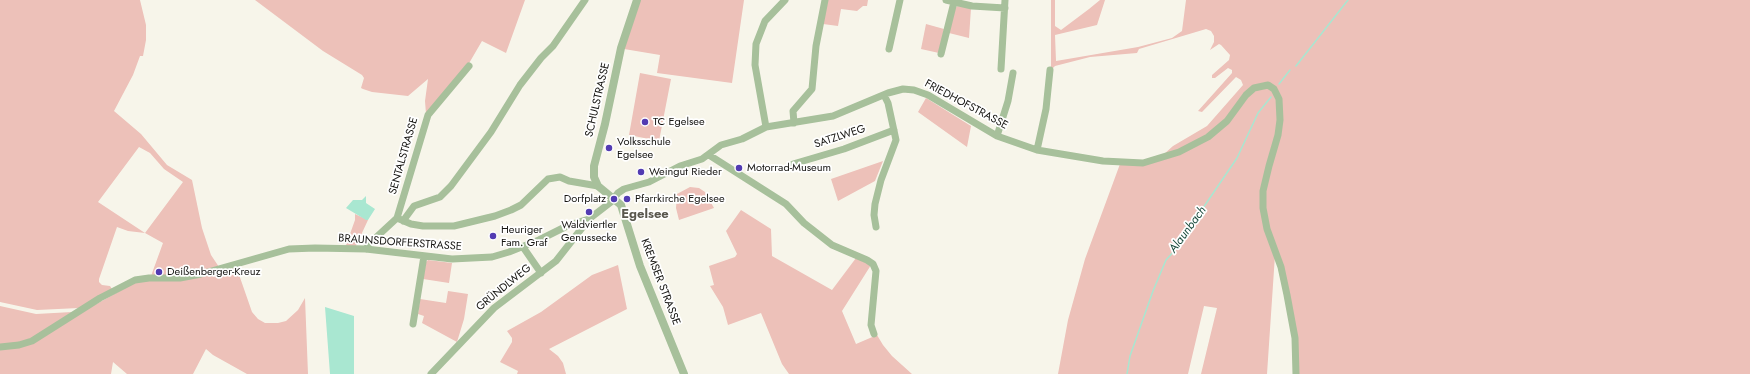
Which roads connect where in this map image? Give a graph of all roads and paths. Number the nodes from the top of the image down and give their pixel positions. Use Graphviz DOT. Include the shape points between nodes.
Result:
graph roads {
  1 [pos="585,0"];
  2 [pos="638,0"];
  3 [pos="785,0"];
  4 [pos="825,0"];
  5 [pos="900,0"];
  6 [pos="946,0"];
  7 [pos="1005,0"];
  8 [pos="954,2"];
  9 [pos="1004,8"];
  10 [pos="889,49"];
  11 [pos="941,54"];
  12 [pos="469,66"];
  13 [pos="1001,69"];
  14 [pos="1050,70"];
  15 [pos="1013,73"];
  16 [pos="884,95"];
  17 [pos="794,123"];
  18 [pos="766,127"];
  19 [pos="894,130"];
  20 [pos="997,136"];
  21 [pos="1037,150"];
  22 [pos="710,155"];
  23 [pos="792,164"];
  24 [pos="598,186"];
  25 [pos="614,199"];
  26 [pos="589,219"];
  27 [pos="400,220"];
  28 [pos="876,227"];
  29 [pos="523,248"];
  30 [pos="366,249"];
  31 [pos="424,256"];
  32 [pos="541,273"];
  33 [pos="413,324"];
  34 [pos="874,334"];
  35 [pos="0,347"];
  36 [pos="431,374"];
  37 [pos="684,374"];
  38 [pos="1296,374"];
  1 -- 27 [label="street" via="557,42 520,85 491,132 451,186 440,197 414,206"];
  2 -- 24 [label="street, SCHULSTRASSE" via="621,48 594,166 594,177"];
  3 -- 18 [label="street" via="765,21 756,44 755,65"];
  4 -- 17 [label="street" via="816,46 812,89 793,111"];
  5 -- 10 [label="street"];
  6 -- 8 [label="street"];
  7 -- 9 [label="street"];
  8 -- 9 [label="street"];
  8 -- 11 [label="street"];
  9 -- 13 [label="street"];
  12 -- 27 [label="street, SENTALSTRASSE" via="428,115"];
  14 -- 21 [label="street" via="1046,109"];
  15 -- 20 [label="street" via="1008,101"];
  16 -- 17 [label="street, FRIEDHOFSTRASSE" via="833,116"];
  16 -- 19 [label="street"];
  16 -- 20 [label="street, FRIEDHOFSTRASSE" via="903,89 928,95"];
  17 -- 18 [label="street, FRIEDHOFSTRASSE"];
  18 -- 22 [label="street, FRIEDHOFSTRASSE" via="742,139 721,145"];
  19 -- 23 [label="street, SATZLWEG" via="844,149"];
  19 -- 28 [label="street" via="896,140 875,204"];
  20 -- 21 [label="street, FRIEDHOFSTRASSE"];
  21 -- 38 [label="street, FRIEDHOFSTRASSE" via="1126,163 1158,160 1208,137 1226,121 1254,88 1268,85 1274,89 1280,107 1278,135 1262,199 1264,218 1281,267 1287,294 1295,338"];
  22 -- 25 [label="street, BRAUNSDORFERSTRASSE" via="680,166 649,182 624,189 618,192"];
  22 -- 34 [label="street" via="786,204 804,223 832,245 873,264 876,271 871,325"];
  24 -- 25 [label="street"];
  24 -- 27 [label="street" via="560,177 554,178 541,184 521,205 495,216 454,226 423,226"];
  25 -- 26 [label="street, BRAUNSDORFERSTRASSE"];
  25 -- 37 [label="street, KREMSER STRASSE" via="621,205 640,266"];
  26 -- 29 [label="street, BRAUNSDORFERSTRASSE"];
  26 -- 32 [label="street, GRÜNDLWEG" via="556,261"];
  27 -- 30 [label="street"];
  29 -- 31 [label="street, BRAUNSDORFERSTRASSE" via="492,257 452,259"];
  29 -- 32 [label="street"];
  30 -- 31 [label="street, BRAUNSDORFERSTRASSE"];
  30 -- 35 [label="street, BRAUNSDORFERSTRASSE" via="289,249 201,274 180,278 135,280 100,298 32,341"];
  31 -- 33 [label="street"];
  32 -- 36 [label="street, GRÜNDLWEG" via="494,308"];
}
